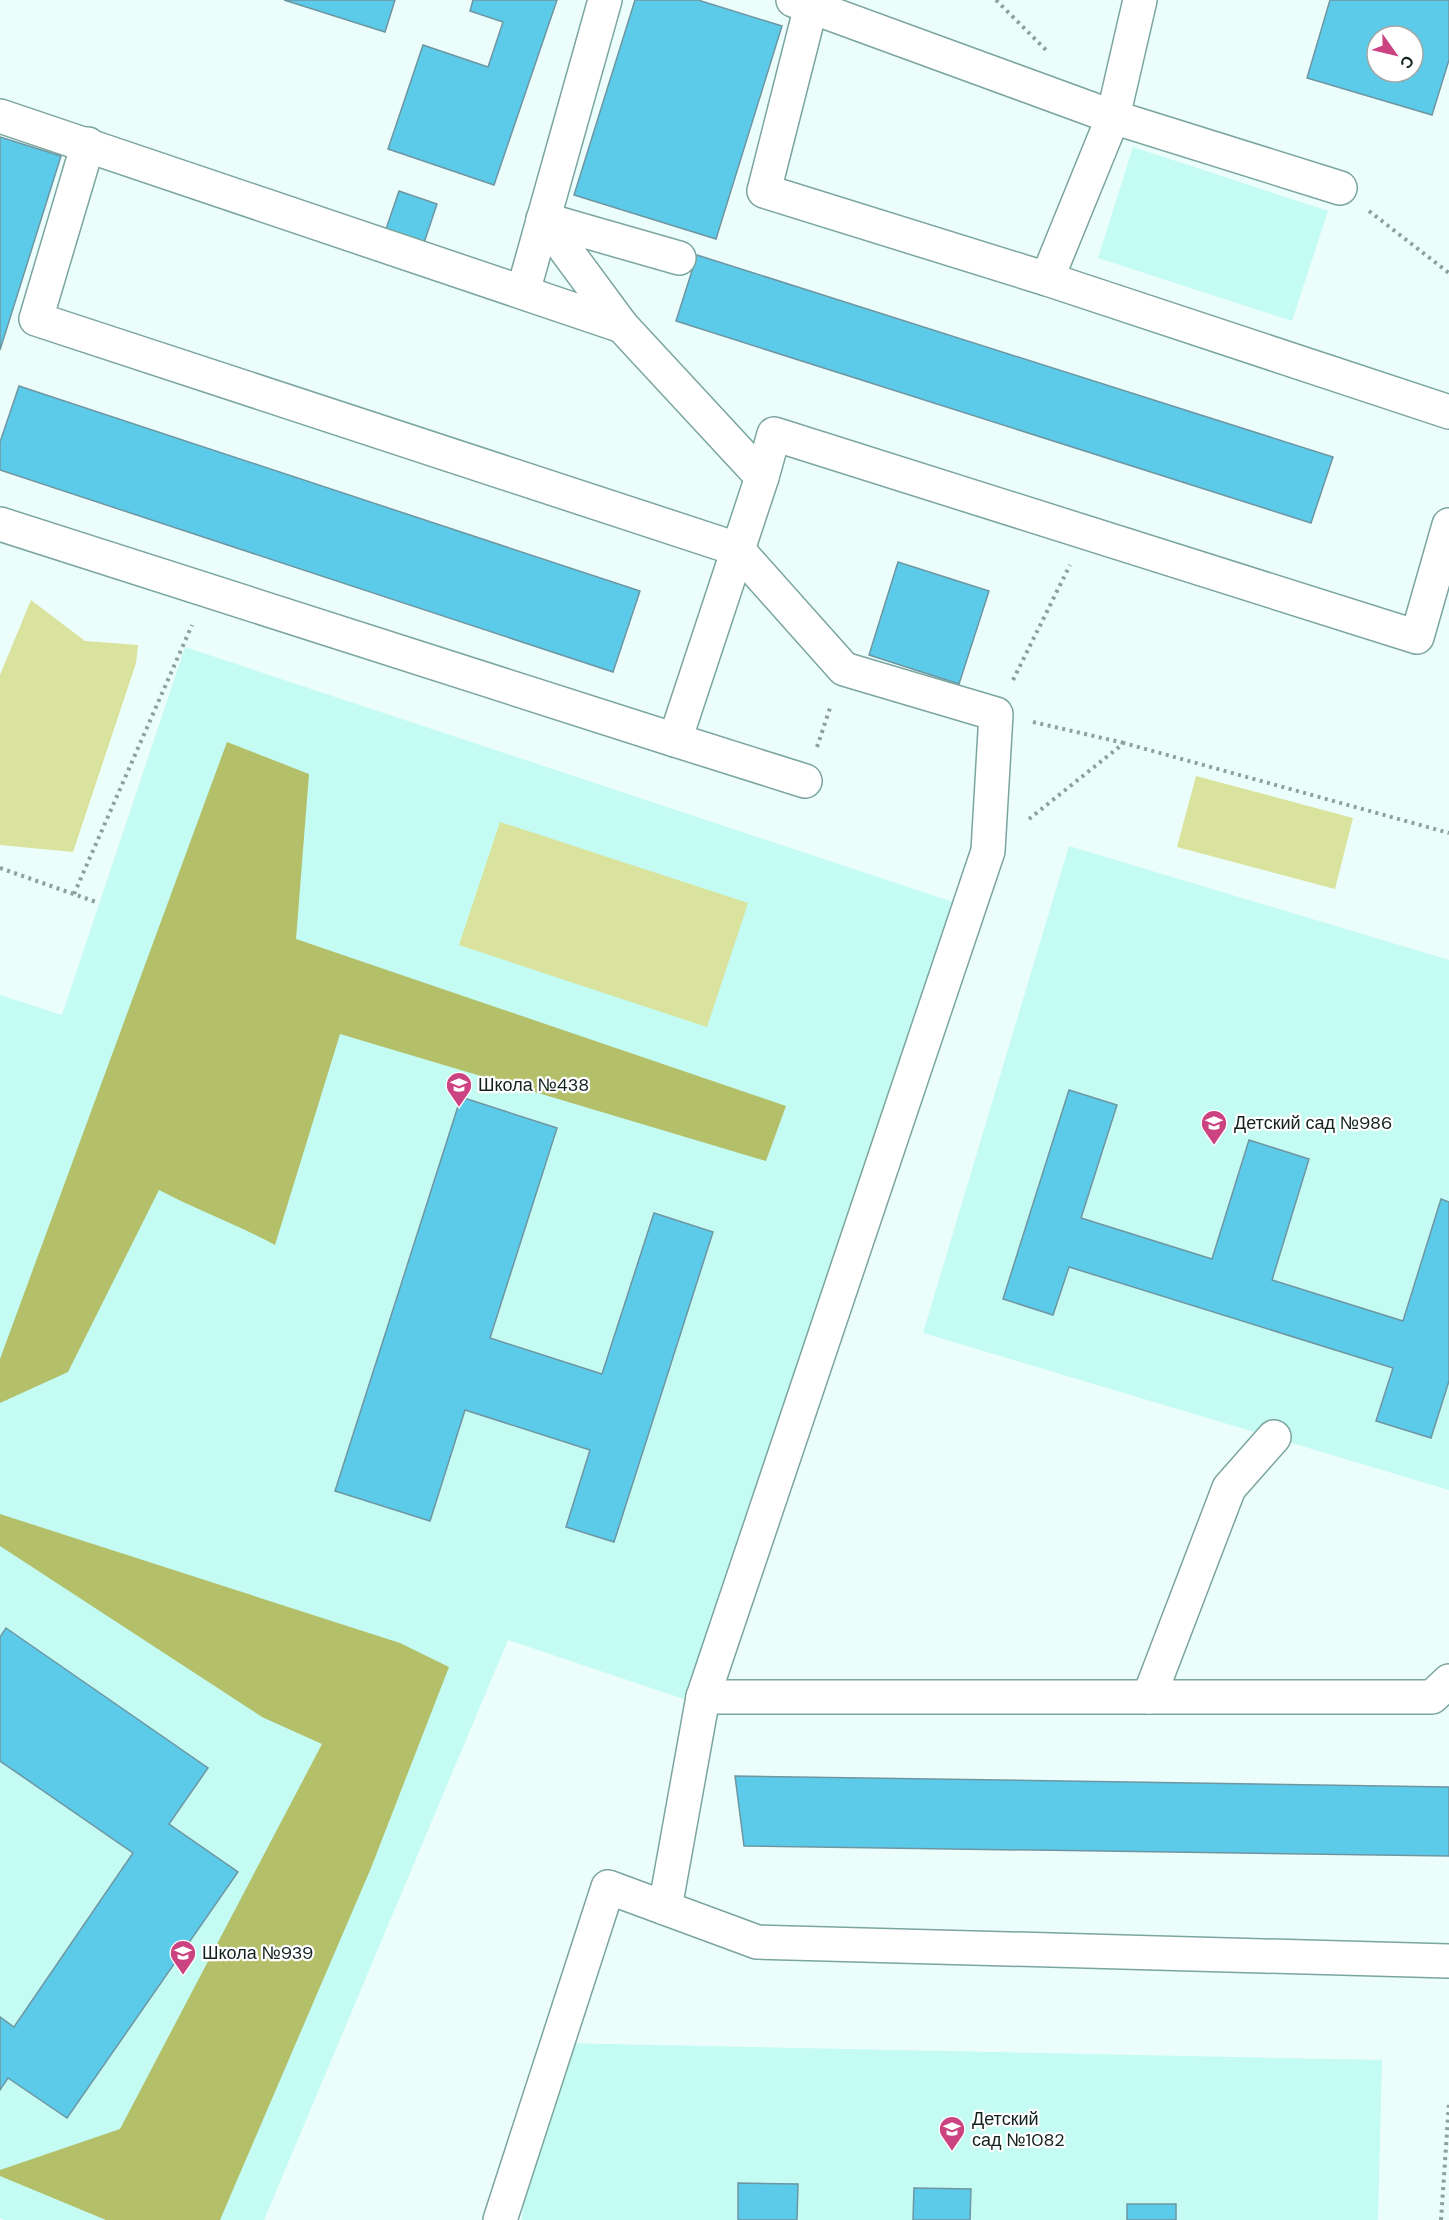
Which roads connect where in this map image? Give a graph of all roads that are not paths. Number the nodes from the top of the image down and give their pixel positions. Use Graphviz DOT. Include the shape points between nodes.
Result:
graph roads {
  1 [pos="605,0"];
  2 [pos="1140,0"];
  3 [pos="815,4"];
  4 [pos="0,116"];
  5 [pos="1113,117"];
  6 [pos="88,144"];
  7 [pos="1340,188"];
  8 [pos="543,219"];
  9 [pos="679,258"];
  10 [pos="1047,279"];
  11 [pos="523,292"];
  12 [pos="622,326"];
  13 [pos="1449,412"];
  14 [pos="762,477"];
  15 [pos="0,524"];
  16 [pos="1449,525"];
  17 [pos="737,549"];
  18 [pos="675,740"];
  19 [pos="805,781"];
  20 [pos="1275,1437"];
  21 [pos="1449,1681"];
  22 [pos="703,1697"];
  23 [pos="1149,1697"];
  24 [pos="665,1908"];
  25 [pos="1449,1961"];
  26 [pos="500,2220"];
  1 -- 8 [label="lane"];
  2 -- 5 [label="lane"];
  3 -- 5 [label="lane"];
  3 -- 10 [label="lane" via="764,191"];
  4 -- 6 [label="lane"];
  5 -- 7 [label="lane"];
  5 -- 10 [label="lane"];
  6 -- 11 [label="lane"];
  6 -- 17 [label="lane" via="36,319"];
  8 -- 9 [label="lane"];
  8 -- 11 [label="lane"];
  8 -- 12 [label="lane"];
  10 -- 13 [label="lane"];
  11 -- 12 [label="lane"];
  12 -- 14 [label="lane"];
  14 -- 16 [label="lane" via="774,434 1417,637"];
  14 -- 17 [label="lane"];
  15 -- 18 [label="lane"];
  17 -- 18 [label="lane"];
  17 -- 22 [label="lane" via="844,669 996,714 988,851"];
  18 -- 19 [label="lane"];
  20 -- 23 [label="lane" via="1229,1488"];
  21 -- 23 [label="lane" via="1432,1697"];
  22 -- 23 [label="lane"];
  22 -- 24 [label="lane"];
  24 -- 25 [label="lane" via="757,1942"];
  24 -- 26 [label="lane" via="608,1887"];
}
